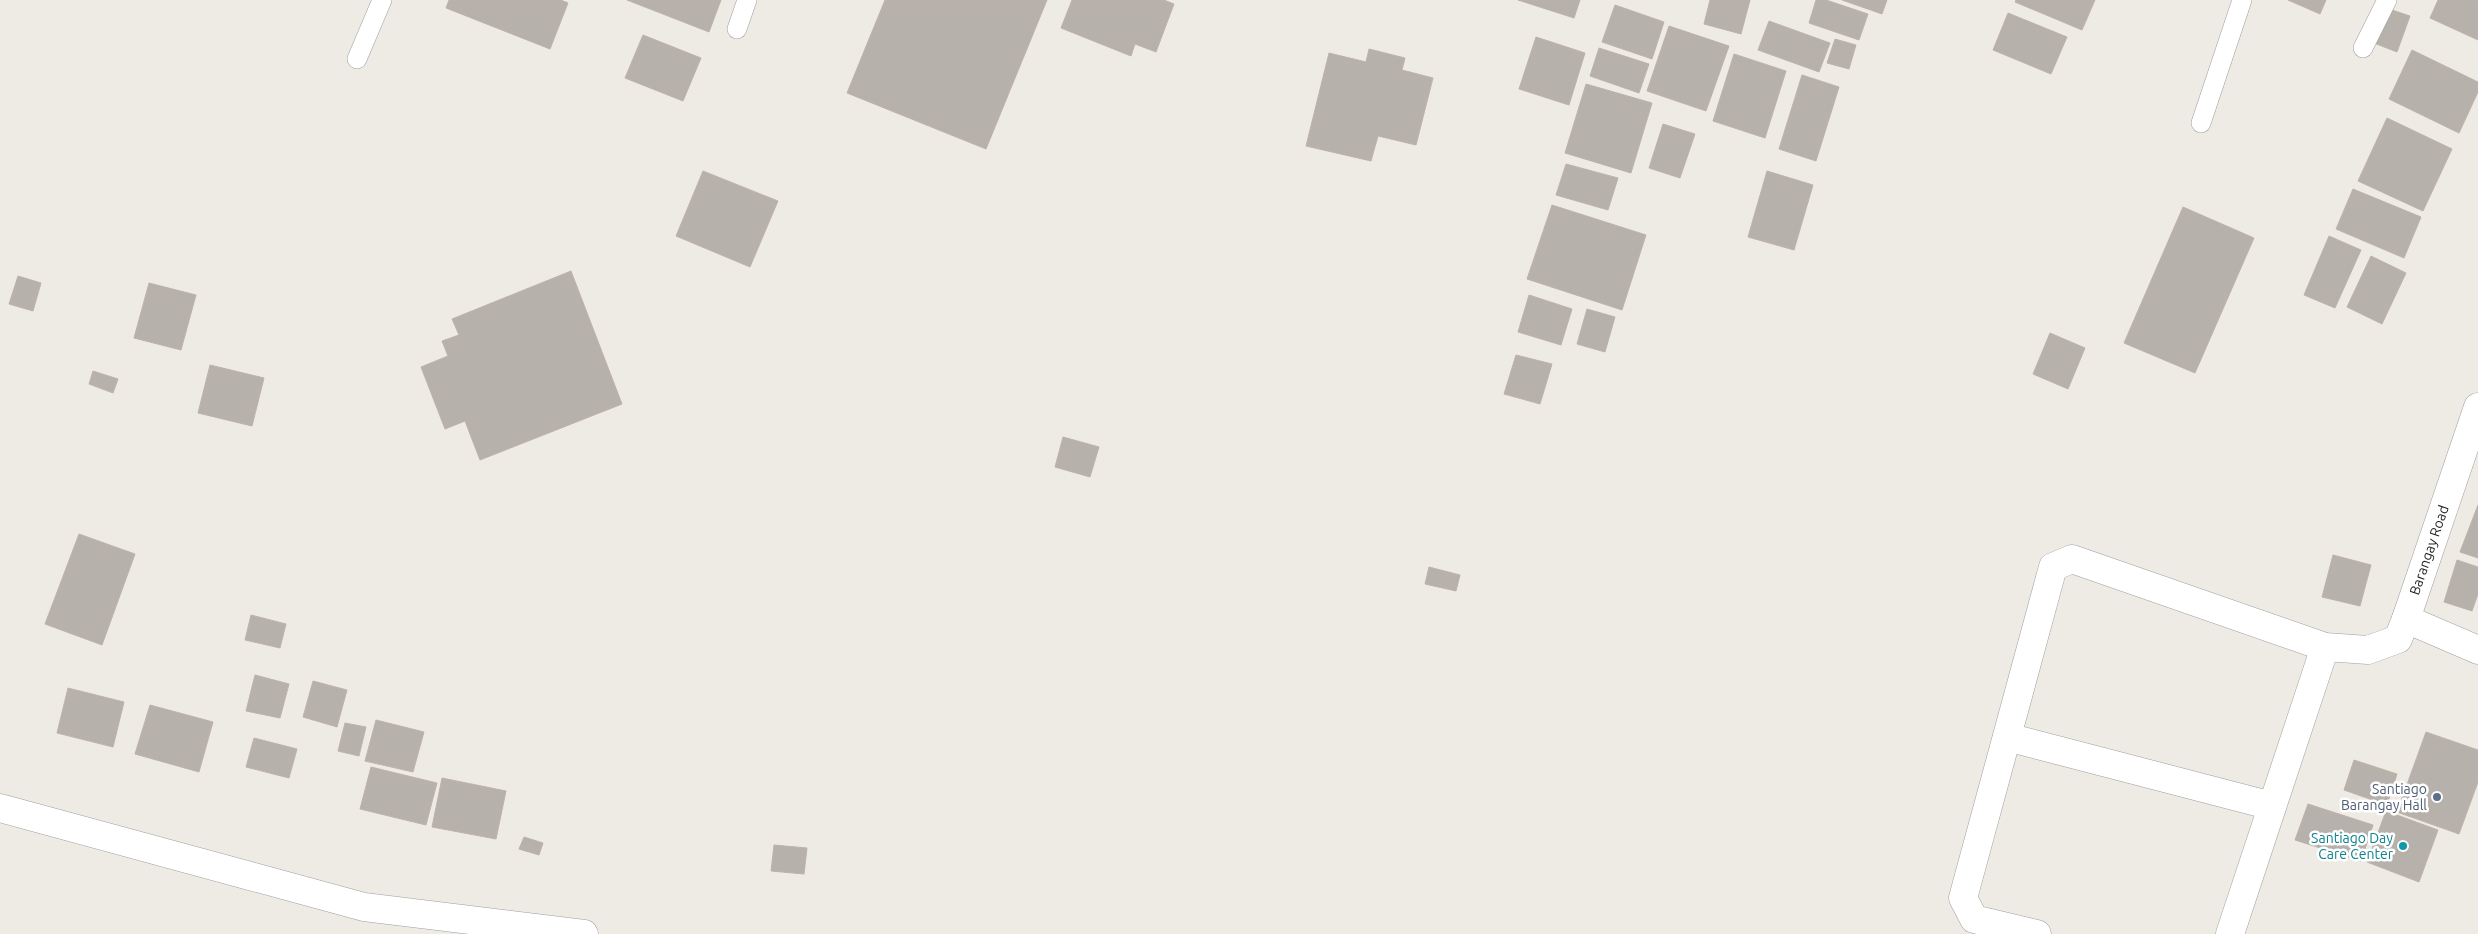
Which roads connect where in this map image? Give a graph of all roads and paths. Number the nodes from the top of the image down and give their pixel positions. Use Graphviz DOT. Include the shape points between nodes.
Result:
graph roads {
  1 [pos="382,0"];
  2 [pos="747,0"];
  3 [pos="2242,0"];
  4 [pos="2386,0"];
  5 [pos="737,29"];
  6 [pos="2363,48"];
  7 [pos="358,59"];
  8 [pos="2201,123"];
  9 [pos="2478,407"];
  10 [pos="2406,619"];
  11 [pos="2325,647"];
  12 [pos="2478,650"];
  13 [pos="2007,737"];
  14 [pos="2272,806"];
  15 [pos="0,808"];
  16 [pos="584,934"];
  17 [pos="2037,934"];
  18 [pos="2230,934"];
  1 -- 7 [label="lane"];
  2 -- 5 [label="lane"];
  3 -- 8 [label="lane"];
  4 -- 6 [label="lane"];
  9 -- 10 [label="street, Barangay Road"];
  10 -- 11 [label="street, Barangay Road" via="2398,639 2368,650"];
  10 -- 12 [label="street"];
  11 -- 13 [label="street, Barangay Road" via="2072,559 2053,567"];
  11 -- 14 [label="street"];
  13 -- 14 [label="street"];
  13 -- 17 [label="street" via="1963,898 1974,919"];
  14 -- 18 [label="street"];
  15 -- 16 [label="street" via="364,907"];
}
